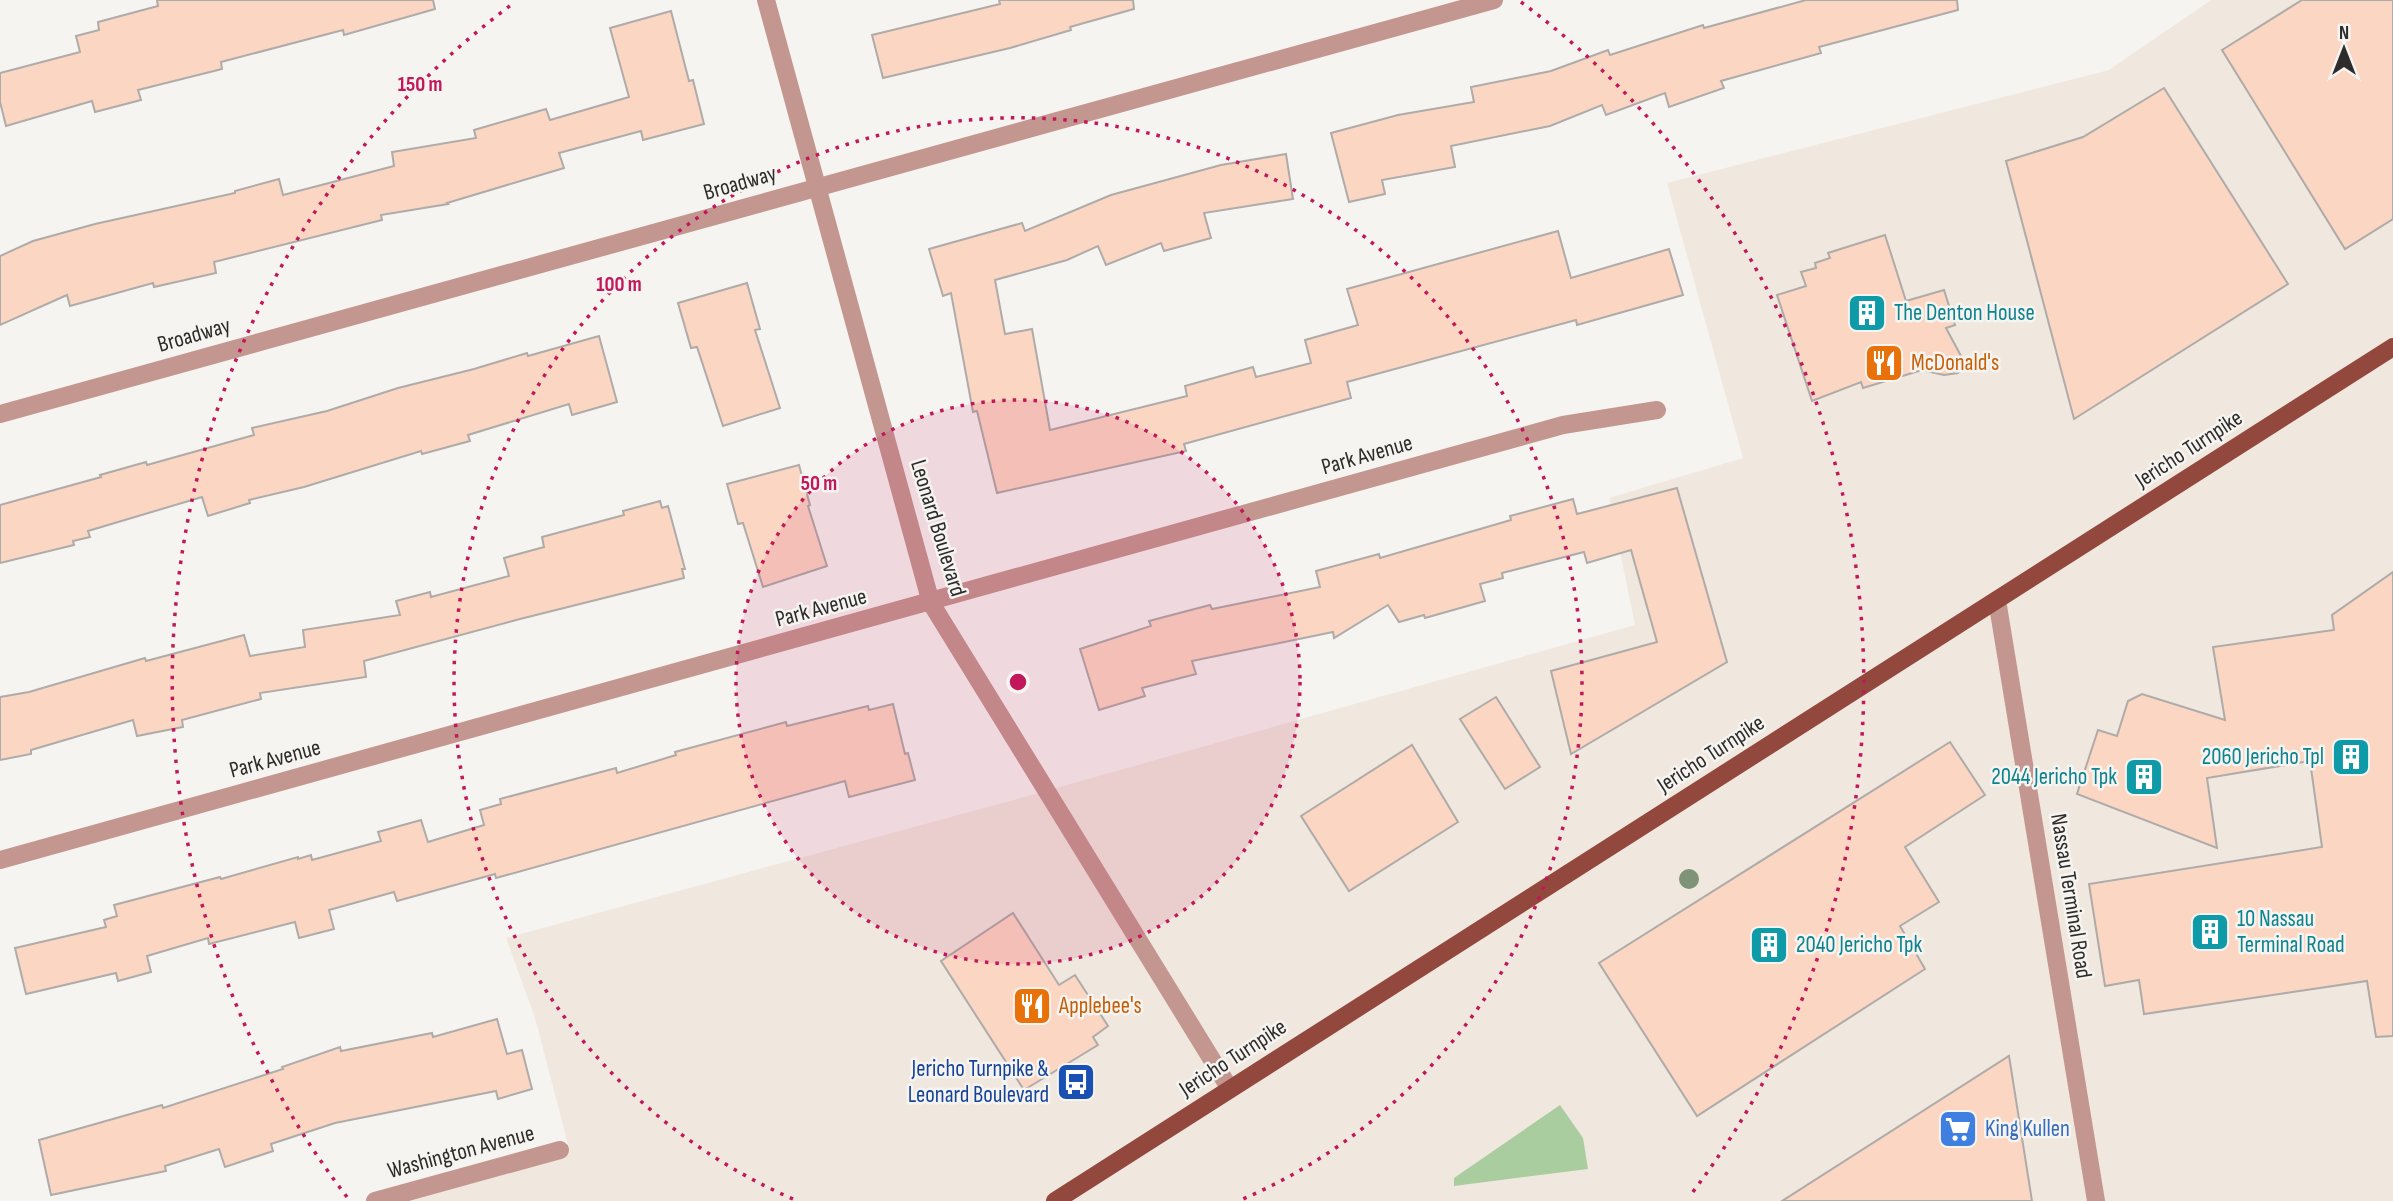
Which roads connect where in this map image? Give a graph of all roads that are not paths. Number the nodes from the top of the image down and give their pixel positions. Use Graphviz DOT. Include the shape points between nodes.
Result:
graph roads {
  1 [pos="766,0"];
  2 [pos="1494,0"];
  3 [pos="818,187"];
  4 [pos="2393,348"];
  5 [pos="1657,410"];
  6 [pos="0,414"];
  7 [pos="1997,600"];
  8 [pos="931,603"];
  9 [pos="0,860"];
  10 [pos="1230,1089"];
  11 [pos="560,1150"];
  12 [pos="375,1201"];
  13 [pos="1055,1201"];
  14 [pos="2096,1201"];
  1 -- 3 [label="street, Leonard Boulevard"];
  2 -- 3 [label="street, Broadway"];
  3 -- 6 [label="street, Broadway"];
  3 -- 8 [label="street, Leonard Boulevard"];
  4 -- 7 [label="main road, Jericho Turnpike"];
  5 -- 8 [label="street, Park Avenue" via="1563,425"];
  7 -- 10 [label="main road, Jericho Turnpike"];
  7 -- 14 [label="street, Nassau Terminal Road"];
  8 -- 9 [label="street, Park Avenue"];
  8 -- 10 [label="street, Leonard Boulevard"];
  10 -- 13 [label="main road, Jericho Turnpike"];
  11 -- 12 [label="street, Washington Avenue"];
}
